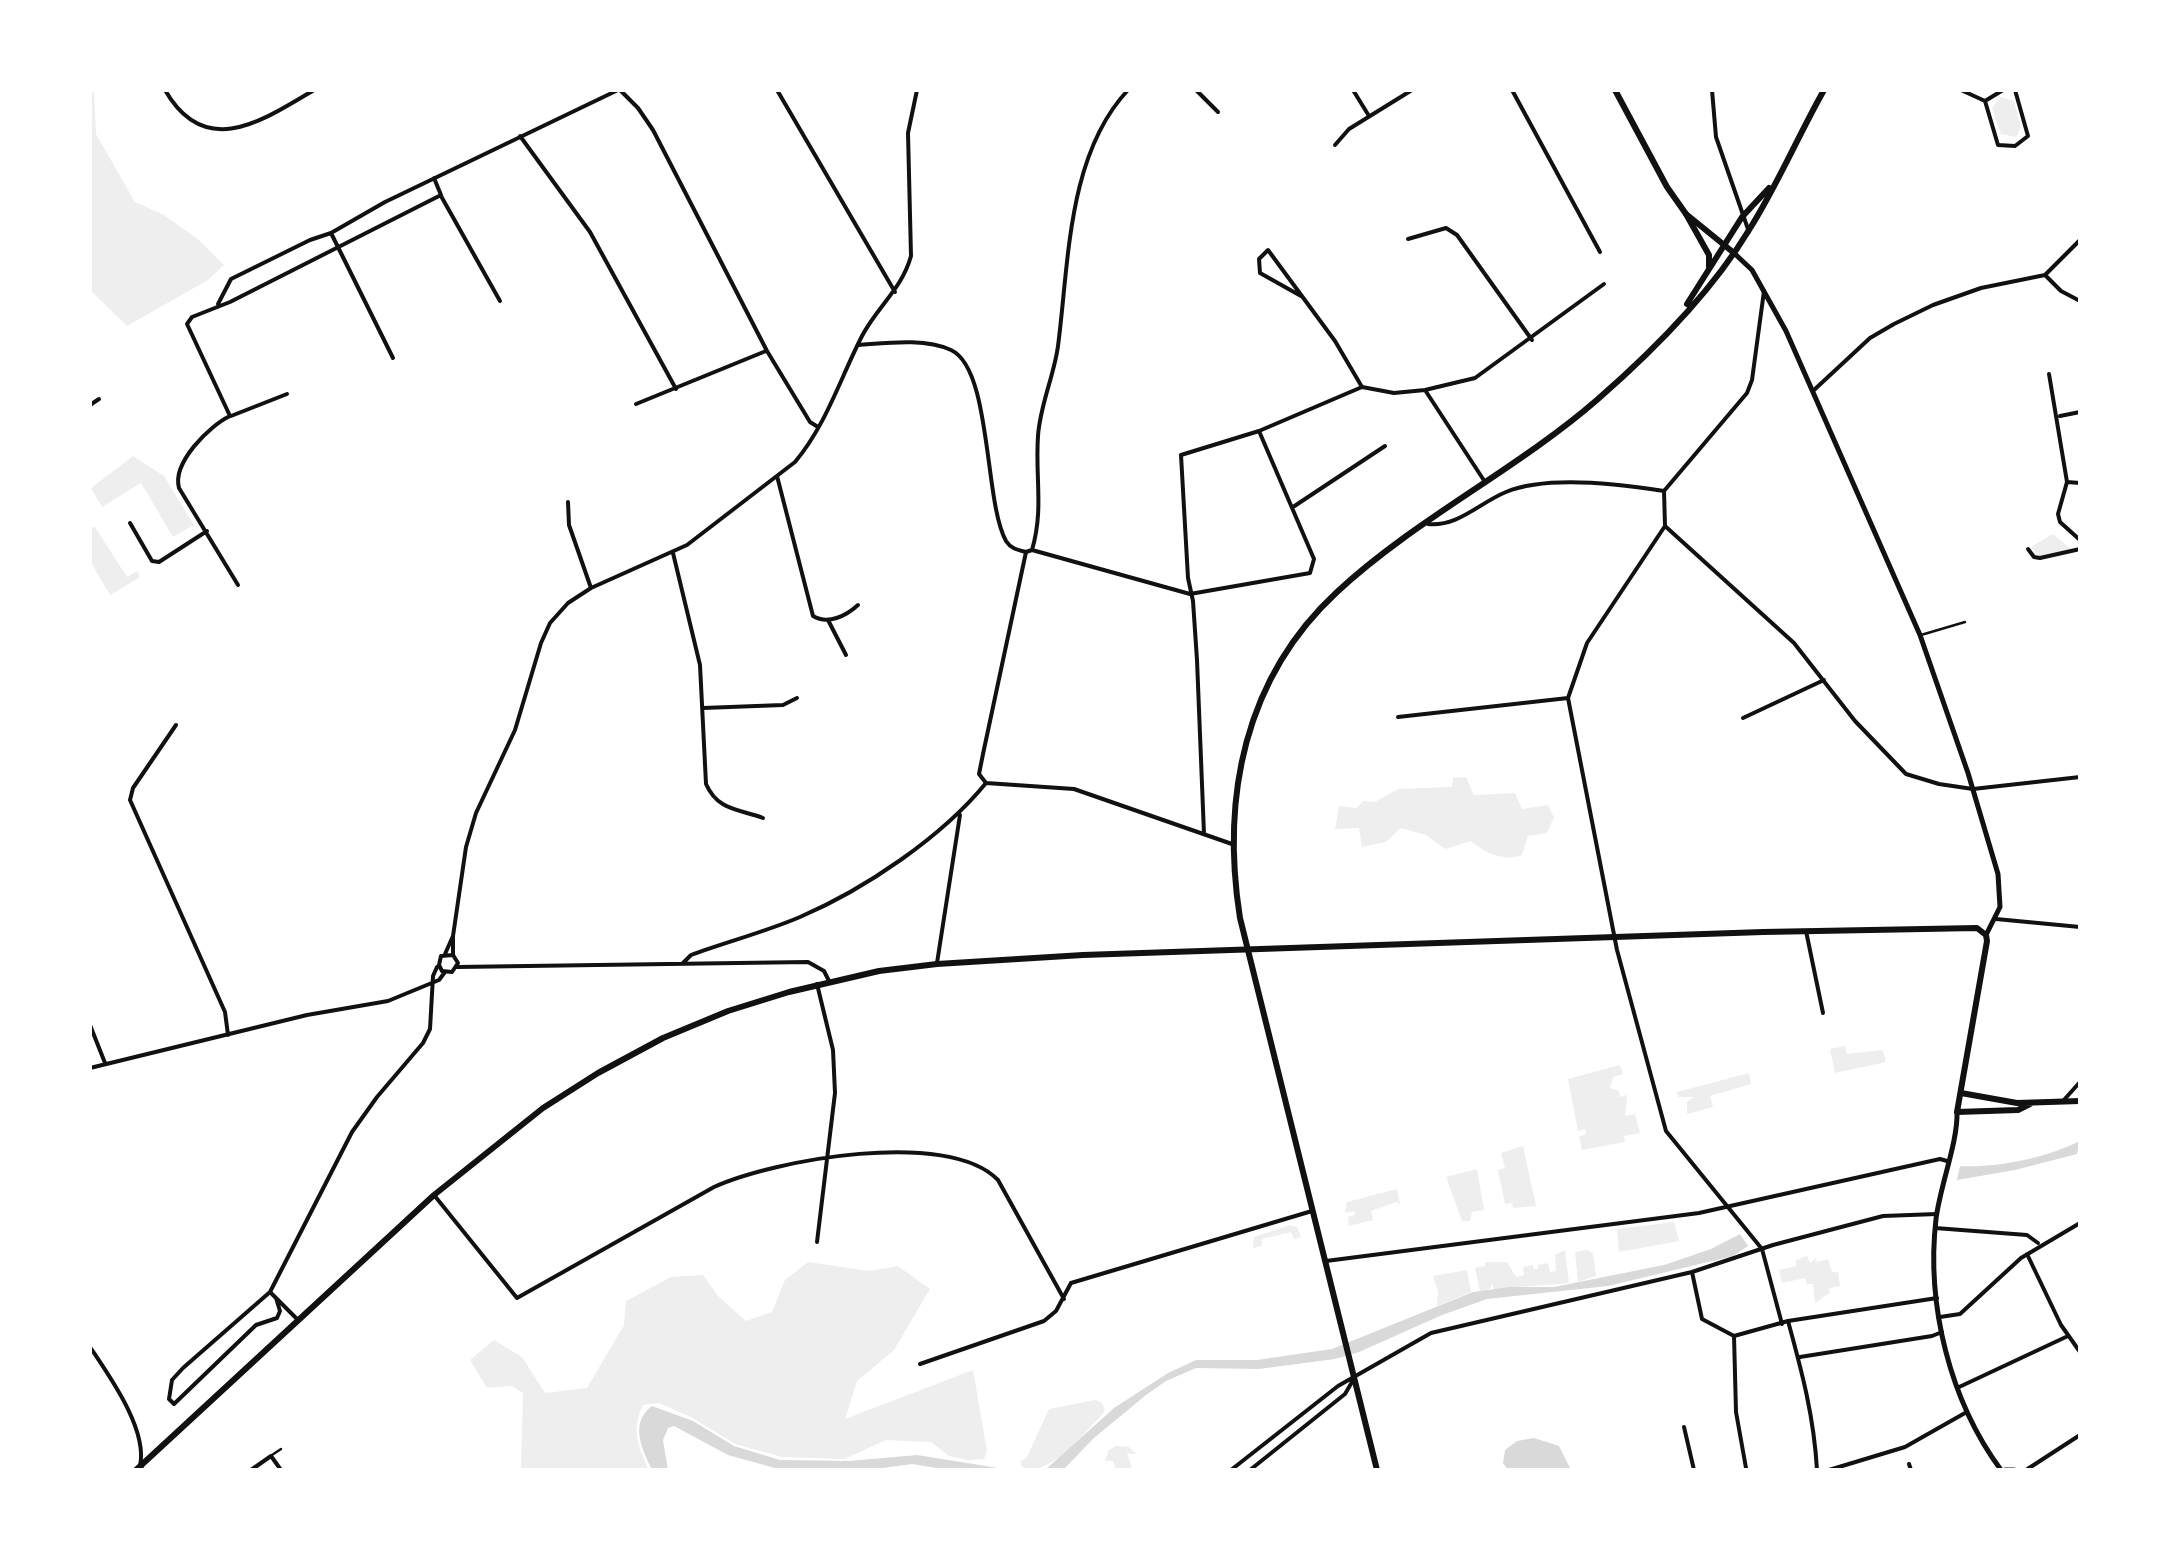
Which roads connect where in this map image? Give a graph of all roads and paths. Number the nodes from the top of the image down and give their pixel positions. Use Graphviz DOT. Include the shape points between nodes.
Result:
graph roads {
  1 [pos="165,90"];
  2 [pos="314,90"];
  3 [pos="619,90"];
  4 [pos="776,90"];
  5 [pos="917,90"];
  6 [pos="1128,90"];
  7 [pos="1196,90"];
  8 [pos="1353,90"];
  9 [pos="1412,90"];
  10 [pos="1512,90"];
  11 [pos="1615,90"];
  12 [pos="1712,90"];
  13 [pos="1824,90"];
  14 [pos="1961,90"];
  15 [pos="2003,90"];
  16 [pos="2015,90"];
  17 [pos="1986,101"];
  18 [pos="1218,112"];
  19 [pos="1369,116"];
  20 [pos="520,136"];
  21 [pos="1335,145"];
  22 [pos="434,178"];
  23 [pos="1773,184"];
  24 [pos="441,195"];
  25 [pos="1686,214"];
  26 [pos="1742,217"];
  27 [pos="1748,232"];
  28 [pos="330,233"];
  29 [pos="1408,239"];
  30 [pos="2080,240"];
  31 [pos="1724,244"];
  32 [pos="337,246"];
  33 [pos="1600,252"];
  34 [pos="1734,253"];
  35 [pos="1709,266"];
  36 [pos="2045,276"];
  37 [pos="1604,284"];
  38 [pos="1764,290"];
  39 [pos="896,292"];
  40 [pos="1301,296"];
  41 [pos="500,301"];
  42 [pos="2080,301"];
  43 [pos="218,304"];
  44 [pos="1680,317"];
  45 [pos="1532,340"];
  46 [pos="858,345"];
  47 [pos="767,351"];
  48 [pos="393,358"];
  49 [pos="2050,374"];
  50 [pos="1362,386"];
  51 [pos="676,389"];
  52 [pos="1425,390"];
  53 [pos="1814,390"];
  54 [pos="288,394"];
  55 [pos="99,399"];
  56 [pos="636,404"];
  57 [pos="90,405"];
  58 [pos="2080,412"];
  59 [pos="230,416"];
  60 [pos="2058,416"];
  61 [pos="818,427"];
  62 [pos="1259,432"];
  63 [pos="1385,446"];
  64 [pos="777,476"];
  65 [pos="1485,482"];
  66 [pos="2067,482"];
  67 [pos="2080,483"];
  68 [pos="1664,492"];
  69 [pos="568,502"];
  70 [pos="1292,507"];
  71 [pos="130,523"];
  72 [pos="1428,524"];
  73 [pos="1665,526"];
  74 [pos="206,532"];
  75 [pos="2080,540"];
  76 [pos="2080,548"];
  77 [pos="2028,550"];
  78 [pos="672,551"];
  79 [pos="1029,551"];
  80 [pos="238,586"];
  81 [pos="591,588"];
  82 [pos="1190,594"];
  83 [pos="858,605"];
  84 [pos="828,620"];
  85 [pos="1965,622"];
  86 [pos="1920,636"];
  87 [pos="846,655"];
  88 [pos="1824,680"];
  89 [pos="797,698"];
  90 [pos="1568,698"];
  91 [pos="702,708"];
  92 [pos="1398,717"];
  93 [pos="1744,718"];
  94 [pos="186,724"];
  95 [pos="2080,776"];
  96 [pos="986,783"];
  97 [pos="1973,789"];
  98 [pos="960,815"];
  99 [pos="763,818"];
  100 [pos="1204,834"];
  101 [pos="1232,844"];
  102 [pos="1996,919"];
  103 [pos="2080,928"];
  104 [pos="1806,931"];
  105 [pos="1986,935"];
  106 [pos="454,936"];
  107 [pos="1614,937"];
  108 [pos="1248,950"];
  109 [pos="444,954"];
  110 [pos="453,954"];
  111 [pos="684,963"];
  112 [pos="936,964"];
  113 [pos="438,965"];
  114 [pos="457,967"];
  115 [pos="445,972"];
  116 [pos="828,981"];
  117 [pos="432,984"];
  118 [pos="817,984"];
  119 [pos="1824,1013"];
  120 [pos="90,1025"];
  121 [pos="228,1035"];
  122 [pos="106,1065"];
  123 [pos="90,1068"];
  124 [pos="2080,1082"];
  125 [pos="1961,1093"];
  126 [pos="2080,1101"];
  127 [pos="2061,1102"];
  128 [pos="2030,1104"];
  129 [pos="1958,1112"];
  130 [pos="827,1158"];
  131 [pos="1947,1164"];
  132 [pos="434,1195"];
  133 [pos="1729,1205"];
  134 [pos="1313,1211"];
  135 [pos="1937,1214"];
  136 [pos="2080,1224"];
  137 [pos="1936,1228"];
  138 [pos="817,1242"];
  139 [pos="2040,1245"];
  140 [pos="1762,1249"];
  141 [pos="2027,1254"];
  142 [pos="1325,1261"];
  143 [pos="1692,1272"];
  144 [pos="270,1292"];
  145 [pos="276,1298"];
  146 [pos="1064,1298"];
  147 [pos="1937,1298"];
  148 [pos="1940,1317"];
  149 [pos="298,1320"];
  150 [pos="1785,1322"];
  151 [pos="1942,1332"];
  152 [pos="1734,1336"];
  153 [pos="2068,1336"];
  154 [pos="90,1347"];
  155 [pos="2080,1352"];
  156 [pos="1798,1357"];
  157 [pos="920,1364"];
  158 [pos="1354,1379"];
  159 [pos="1957,1388"];
  160 [pos="1966,1413"];
  161 [pos="1684,1426"];
  162 [pos="2080,1434"];
  163 [pos="1904,1447"];
  164 [pos="282,1448"];
  165 [pos="271,1456"];
  166 [pos="1907,1456"];
  167 [pos="1746,1468"];
  168 [pos="140,1469"];
  169 [pos="251,1470"];
  170 [pos="282,1470"];
  171 [pos="1232,1470"];
  172 [pos="1250,1470"];
  173 [pos="1376,1470"];
  174 [pos="1694,1470"];
  175 [pos="1730,1470"];
  176 [pos="1758,1470"];
  177 [pos="1817,1470"];
  178 [pos="1829,1470"];
  179 [pos="2003,1470"];
  180 [pos="2014,1470"];
  181 [pos="2026,1470"];
  1 -- 2 [label="street" via="184,115 220,131 248,126"];
  3 -- 20 [label="street"];
  3 -- 47 [label="street" via="653,130"];
  4 -- 39 [label="street"];
  5 -- 39 [label="street" via="908,133 911,256"];
  6 -- 79 [label="street" via="1104,124 1078,190 1058,347 1038,432 1041,511"];
  7 -- 18 [label="street"];
  8 -- 19 [label="street"];
  9 -- 19 [label="street"];
  10 -- 33 [label="street"];
  11 -- 25 [label="main road"];
  12 -- 26 [label="street" via="1716,137"];
  13 -- 23 [label="main road"];
  14 -- 17 [label="street"];
  15 -- 17 [label="street"];
  16 -- 17 [label="street" via="2028,136 2015,146 1998,144"];
  19 -- 21 [label="street"];
  20 -- 22 [label="street"];
  20 -- 51 [label="street" via="590,232"];
  22 -- 24 [label="street"];
  22 -- 28 [label="street"];
  23 -- 26 [label="main road"];
  23 -- 27 [label="main road"];
  24 -- 32 [label="street"];
  24 -- 41 [label="street"];
  25 -- 31 [label="main road"];
  25 -- 35 [label="main road"];
  26 -- 27 [label="street"];
  26 -- 31 [label="main road"];
  27 -- 34 [label="main road"];
  28 -- 32 [label="street"];
  28 -- 43 [label="street" via="231,279"];
  29 -- 45 [label="street" via="1446,228 1457,234"];
  30 -- 36 [label="street"];
  31 -- 34 [label="main road"];
  31 -- 35 [label="main road"];
  32 -- 43 [label="street"];
  32 -- 48 [label="street"];
  34 -- 38 [label="street"];
  34 -- 44 [label="main road"];
  35 -- 44 [label="main road"];
  36 -- 42 [label="street"];
  36 -- 53 [label="street" via="1932,305 1870,338"];
  37 -- 45 [label="street"];
  38 -- 53 [label="street"];
  38 -- 68 [label="street" via="1746,393"];
  39 -- 46 [label="street"];
  40 -- 40 [label="street" via="1288,274 1268,250 1260,273"];
  40 -- 50 [label="street"];
  43 -- 59 [label="street" via="187,324"];
  44 -- 65 [label="main road" via="1598,399"];
  45 -- 52 [label="street" via="1475,378"];
  46 -- 61 [label="street"];
  46 -- 79 [label="street" via="928,344 962,357 984,426 998,517 1009,545"];
  47 -- 51 [label="street"];
  47 -- 61 [label="street"];
  49 -- 60 [label="street"];
  50 -- 52 [label="street"];
  50 -- 62 [label="street"];
  51 -- 56 [label="street"];
  52 -- 65 [label="street"];
  53 -- 86 [label="street"];
  54 -- 59 [label="street"];
  55 -- 57 [label="street"];
  58 -- 60 [label="street"];
  59 -- 74 [label="street" via="216,423 176,479"];
  60 -- 66 [label="street"];
  61 -- 64 [label="street" via="807,448"];
  62 -- 70 [label="street"];
  62 -- 82 [label="street" via="1185,452 1180,459"];
  63 -- 70 [label="street"];
  64 -- 78 [label="street"];
  64 -- 84 [label="street" via="811,611"];
  65 -- 72 [label="main road"];
  66 -- 67 [label="street"];
  66 -- 75 [label="street" via="2058,518"];
  68 -- 72 [label="street" via="1598,482 1509,490 1444,526"];
  68 -- 73 [label="street"];
  69 -- 81 [label="street" via="568,525"];
  70 -- 82 [label="street" via="1314,560 1310,573"];
  71 -- 74 [label="street" via="152,561 159,562"];
  72 -- 101 [label="main road" via="1335,593 1276,669 1241,759"];
  73 -- 88 [label="street" via="1772,621"];
  73 -- 90 [label="street" via="1588,643"];
  74 -- 80 [label="street"];
  76 -- 77 [label="street" via="2040,558"];
  78 -- 81 [label="street"];
  78 -- 91 [label="street" via="700,665"];
  79 -- 82 [label="street"];
  79 -- 96 [label="street" via="980,774"];
  81 -- 106 [label="street" via="562,609 541,643 515,730 466,847"];
  82 -- 100 [label="street"];
  83 -- 84 [label="street"];
  84 -- 87 [label="street"];
  85 -- 86 [label="lane"];
  86 -- 97 [label="street"];
  88 -- 93 [label="street"];
  88 -- 97 [label="street" via="1906,774"];
  89 -- 91 [label="street" via="783,705"];
  90 -- 92 [label="street"];
  90 -- 107 [label="street"];
  91 -- 99 [label="street" via="709,791 724,807"];
  94 -- 121 [label="street" via="176,725 130,800 225,1012"];
  95 -- 97 [label="street"];
  96 -- 98 [label="street"];
  96 -- 100 [label="street" via="1074,789"];
  97 -- 102 [label="street" via="1998,874"];
  98 -- 111 [label="street" via="839,896 797,918 690,954"];
  98 -- 112 [label="street"];
  100 -- 101 [label="street"];
  101 -- 108 [label="main road"];
  102 -- 103 [label="street"];
  102 -- 105 [label="street"];
  104 -- 105 [label="main road" via="1977,928"];
  104 -- 107 [label="main road"];
  104 -- 119 [label="street"];
  105 -- 125 [label="main road"];
  106 -- 109 [label="street"];
  106 -- 110 [label="street"];
  107 -- 108 [label="main road"];
  107 -- 133 [label="street" via="1666,1132"];
  108 -- 112 [label="main road"];
  108 -- 134 [label="main road"];
  109 -- 110 [label="street"];
  109 -- 113 [label="street"];
  110 -- 114 [label="street"];
  111 -- 114 [label="street"];
  111 -- 116 [label="street" via="808,962"];
  112 -- 116 [label="main road"];
  113 -- 115 [label="street"];
  113 -- 117 [label="street"];
  114 -- 115 [label="street"];
  115 -- 117 [label="street"];
  116 -- 118 [label="main road"];
  117 -- 121 [label="street" via="388,1002"];
  117 -- 144 [label="street" via="424,1044 352,1132"];
  118 -- 130 [label="street" via="833,1050"];
  118 -- 132 [label="main road" via="663,1038 598,1073 529,1118"];
  120 -- 122 [label="street"];
  121 -- 122 [label="street"];
  122 -- 123 [label="street"];
  124 -- 127 [label="street"];
  125 -- 128 [label="main road"];
  125 -- 129 [label="main road"];
  126 -- 127 [label="main road"];
  127 -- 128 [label="main road"];
  128 -- 129 [label="main road"];
  129 -- 131 [label="street"];
  130 -- 132 [label="street" via="760,1169 714,1186 518,1298"];
  130 -- 138 [label="street"];
  130 -- 146 [label="street" via="917,1152 981,1166 1002,1185"];
  131 -- 133 [label="street" via="1940,1159"];
  131 -- 135 [label="street"];
  132 -- 149 [label="main road"];
  133 -- 140 [label="street"];
  133 -- 142 [label="street"];
  134 -- 142 [label="main road"];
  134 -- 146 [label="street" via="1072,1283"];
  135 -- 137 [label="street"];
  135 -- 140 [label="street" via="1883,1216"];
  136 -- 139 [label="street"];
  137 -- 139 [label="street" via="2027,1236"];
  137 -- 147 [label="street"];
  139 -- 141 [label="street"];
  140 -- 143 [label="street"];
  140 -- 150 [label="street"];
  141 -- 148 [label="street" via="1960,1314"];
  141 -- 153 [label="street"];
  142 -- 158 [label="main road"];
  143 -- 152 [label="street" via="1702,1319"];
  143 -- 158 [label="street" via="1431,1333"];
  144 -- 145 [label="street"];
  144 -- 145 [label="street" via="172,1380 169,1400 174,1404 256,1325 277,1318"];
  145 -- 149 [label="street"];
  146 -- 157 [label="street" via="1044,1321"];
  147 -- 148 [label="street"];
  147 -- 150 [label="street"];
  148 -- 151 [label="street"];
  149 -- 168 [label="main road"];
  150 -- 152 [label="street"];
  150 -- 156 [label="street"];
  151 -- 156 [label="street"];
  151 -- 159 [label="street"];
  152 -- 167 [label="street"];
  153 -- 155 [label="street"];
  153 -- 159 [label="street"];
  154 -- 168 [label="street" via="141,1442"];
  156 -- 177 [label="street" via="1815,1424"];
  158 -- 171 [label="street"];
  158 -- 172 [label="street" via="1345,1394"];
  158 -- 173 [label="main road"];
  159 -- 160 [label="street"];
  160 -- 163 [label="street"];
  160 -- 179 [label="street"];
  161 -- 174 [label="street"];
  162 -- 181 [label="street"];
  163 -- 166 [label="street"];
  163 -- 178 [label="street"];
  164 -- 165 [label="lane"];
  165 -- 169 [label="street"];
  165 -- 170 [label="street"];
  167 -- 175 [label="street"];
  167 -- 176 [label="street"];
  179 -- 180 [label="street"];
}
